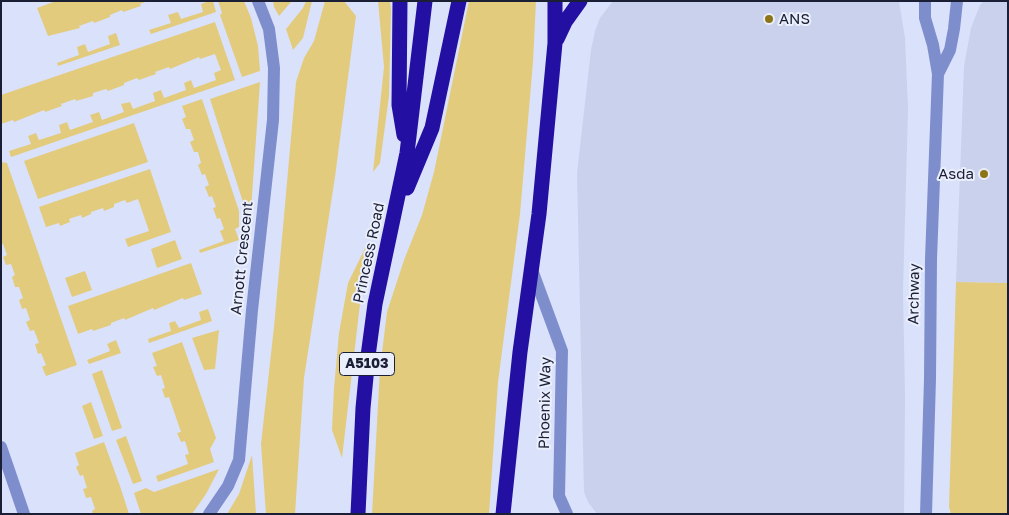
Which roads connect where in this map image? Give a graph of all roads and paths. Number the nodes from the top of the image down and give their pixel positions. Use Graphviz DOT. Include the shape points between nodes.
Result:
graph roads {
  1 [pos="258,1"];
  2 [pos="400,1"];
  3 [pos="425,1"];
  4 [pos="459,1"];
  5 [pos="556,1"];
  6 [pos="580,1"];
  7 [pos="924,1"];
  8 [pos="956,7"];
  9 [pos="555,43"];
  10 [pos="938,74"];
  11 [pos="407,154"];
  12 [pos="395,217"];
  13 [pos="531,267"];
  14 [pos="1,447"];
  15 [pos="24,514"];
  16 [pos="210,514"];
  17 [pos="358,514"];
  18 [pos="503,514"];
  19 [pos="567,514"];
  20 [pos="926,514"];
  1 -- 16 [label="street, Arnott Crescent" via="269,29 272,48 273,120 239,460 228,486"];
  2 -- 11 [label="highway" via="399,105"];
  3 -- 11 [label="highway, Princess Road / A5103"];
  4 -- 12 [label="highway" via="432,128"];
  5 -- 9 [label="highway"];
  6 -- 9 [label="highway"];
  7 -- 10 [label="street, Archway"];
  8 -- 10 [label="street, Archway" via="950,50"];
  9 -- 13 [label="highway"];
  10 -- 20 [label="street, Archway"];
  11 -- 12 [label="highway, Princess Road / A5103"];
  12 -- 17 [label="highway, Princess Road / A5103" via="375,304 368,356"];
  13 -- 18 [label="highway"];
  13 -- 19 [label="street, Phoenix Way" via="562,350 559,496"];
  14 -- 15 [label="street"];
}
